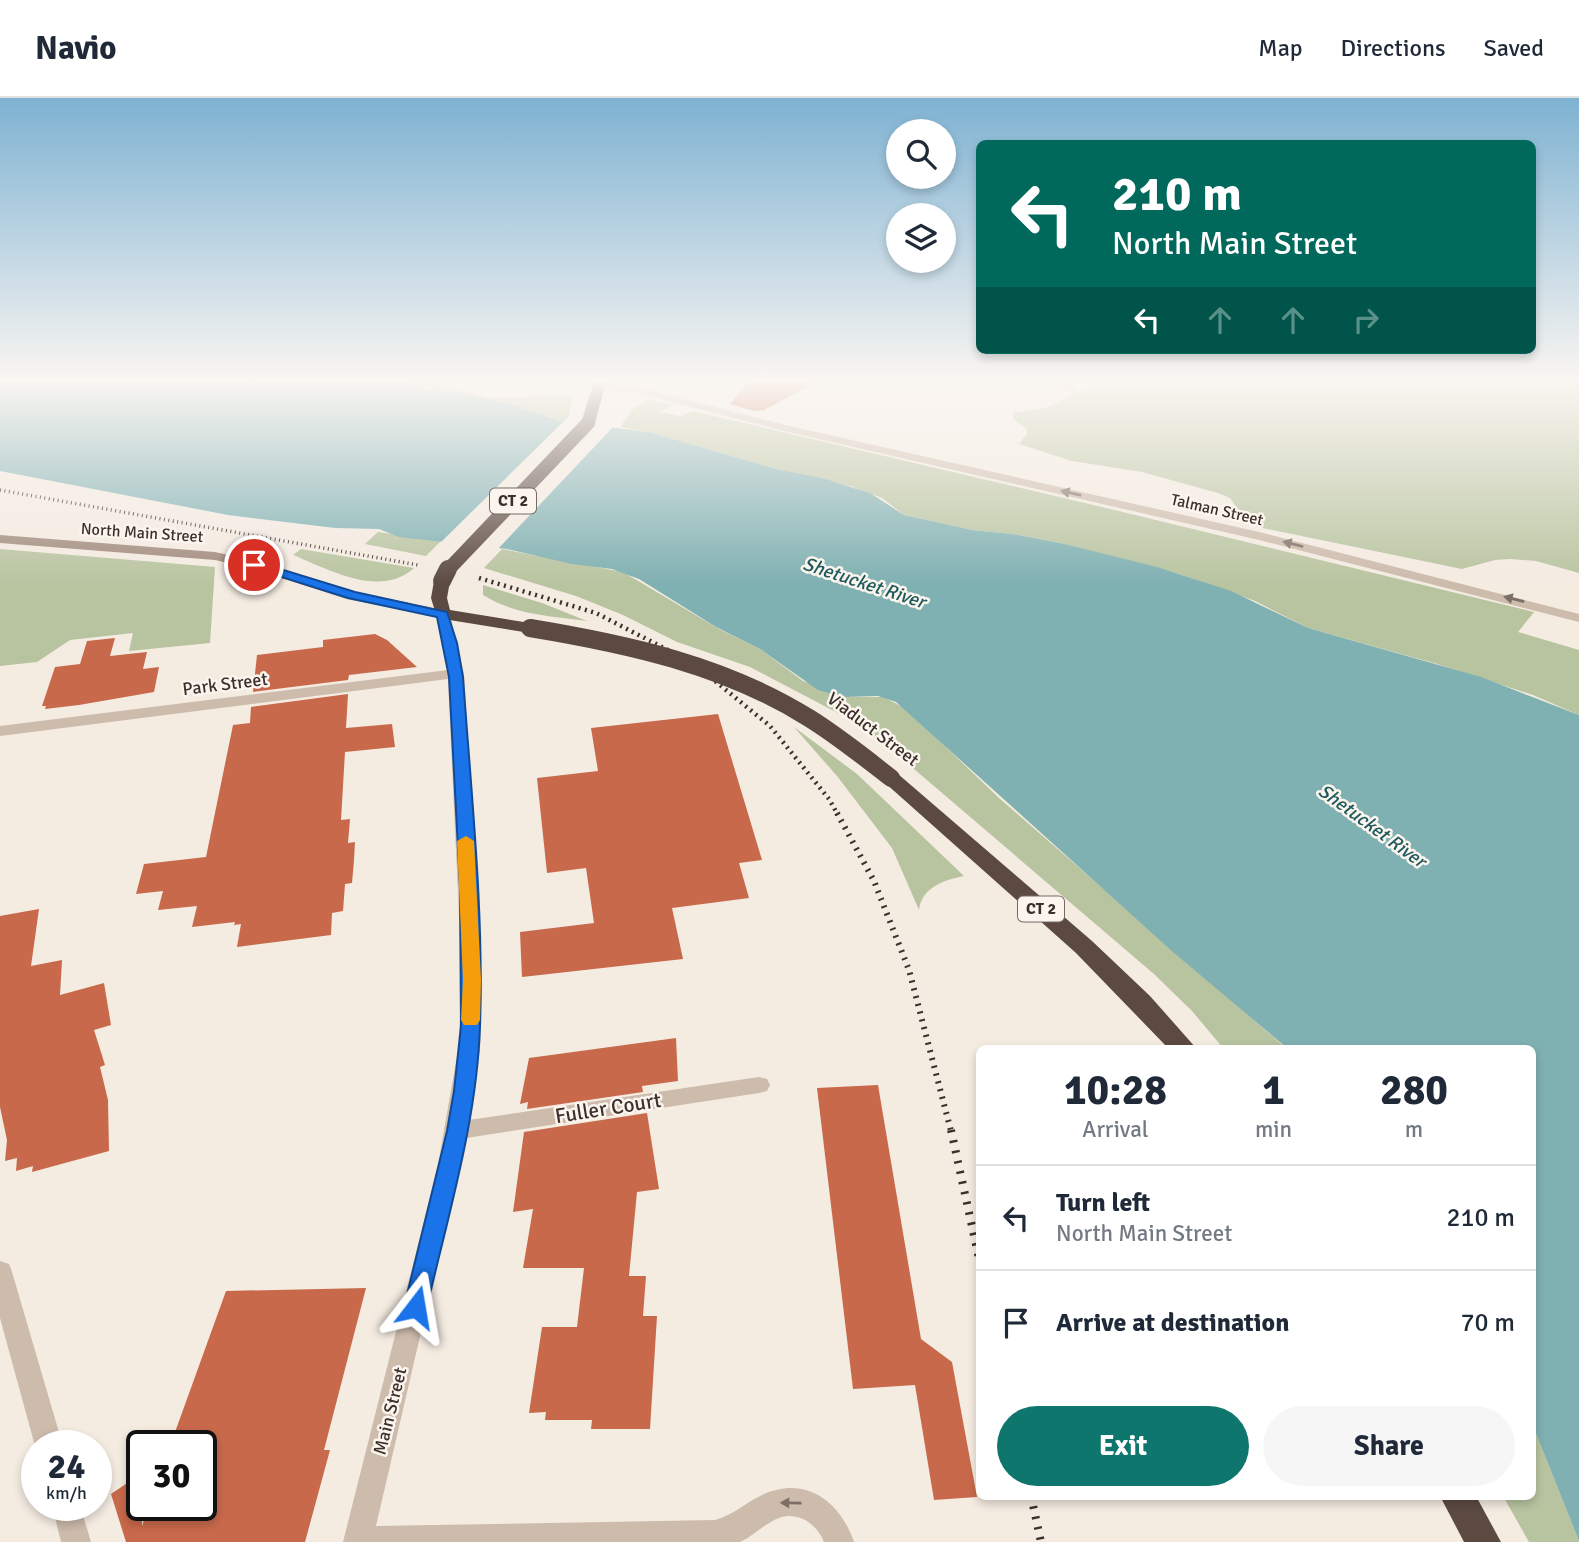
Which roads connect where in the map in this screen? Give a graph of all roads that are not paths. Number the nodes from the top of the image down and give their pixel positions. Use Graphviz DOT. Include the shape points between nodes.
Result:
graph roads {
  1 [pos="562,449"];
  2 [pos="876,449"];
  3 [pos="0,540"];
  4 [pos="443,614"];
  5 [pos="1579,618"];
  6 [pos="456,674"];
  7 [pos="0,731"];
  8 [pos="1180,1045"];
  9 [pos="759,1085"];
  10 [pos="457,1131"];
  11 [pos="0,1272"];
  12 [pos="44,1430"];
  13 [pos="1459,1500"];
  14 [pos="70,1521"];
  15 [pos="76,1542"];
  16 [pos="358,1542"];
  17 [pos="839,1542"];
  18 [pos="1483,1542"];
  1 -- 4 [label="highway, Main Street / CT 2, bridge" via="450,565 439,598"];
  5 -- 2 [label="street, Talman Street, one-way" via="1259,536"];
  3 -- 4 [label="main road, North Main Street" via="215,556 352,596"];
  4 -- 6 [label="street, Main Street"];
  4 -- 8 [label="highway, Viaduct Street / CT 2, bridge" via="679,658 729,676 813,719 891,778 1084,947"];
  6 -- 7 [label="street, Park Street"];
  6 -- 10 [label="street, Main Street" via="472,980 469,1050"];
  9 -- 10 [label="street, Fuller Court"];
  10 -- 16 [label="street, Main Street"];
  11 -- 12 [label="street"];
  13 -- 18 [label="highway"];
  14 -- 15 [label="street"];
  17 -- 16 [label="street, one-way" via="825,1515 786,1502 764,1510 737,1529 715,1535"];
}
